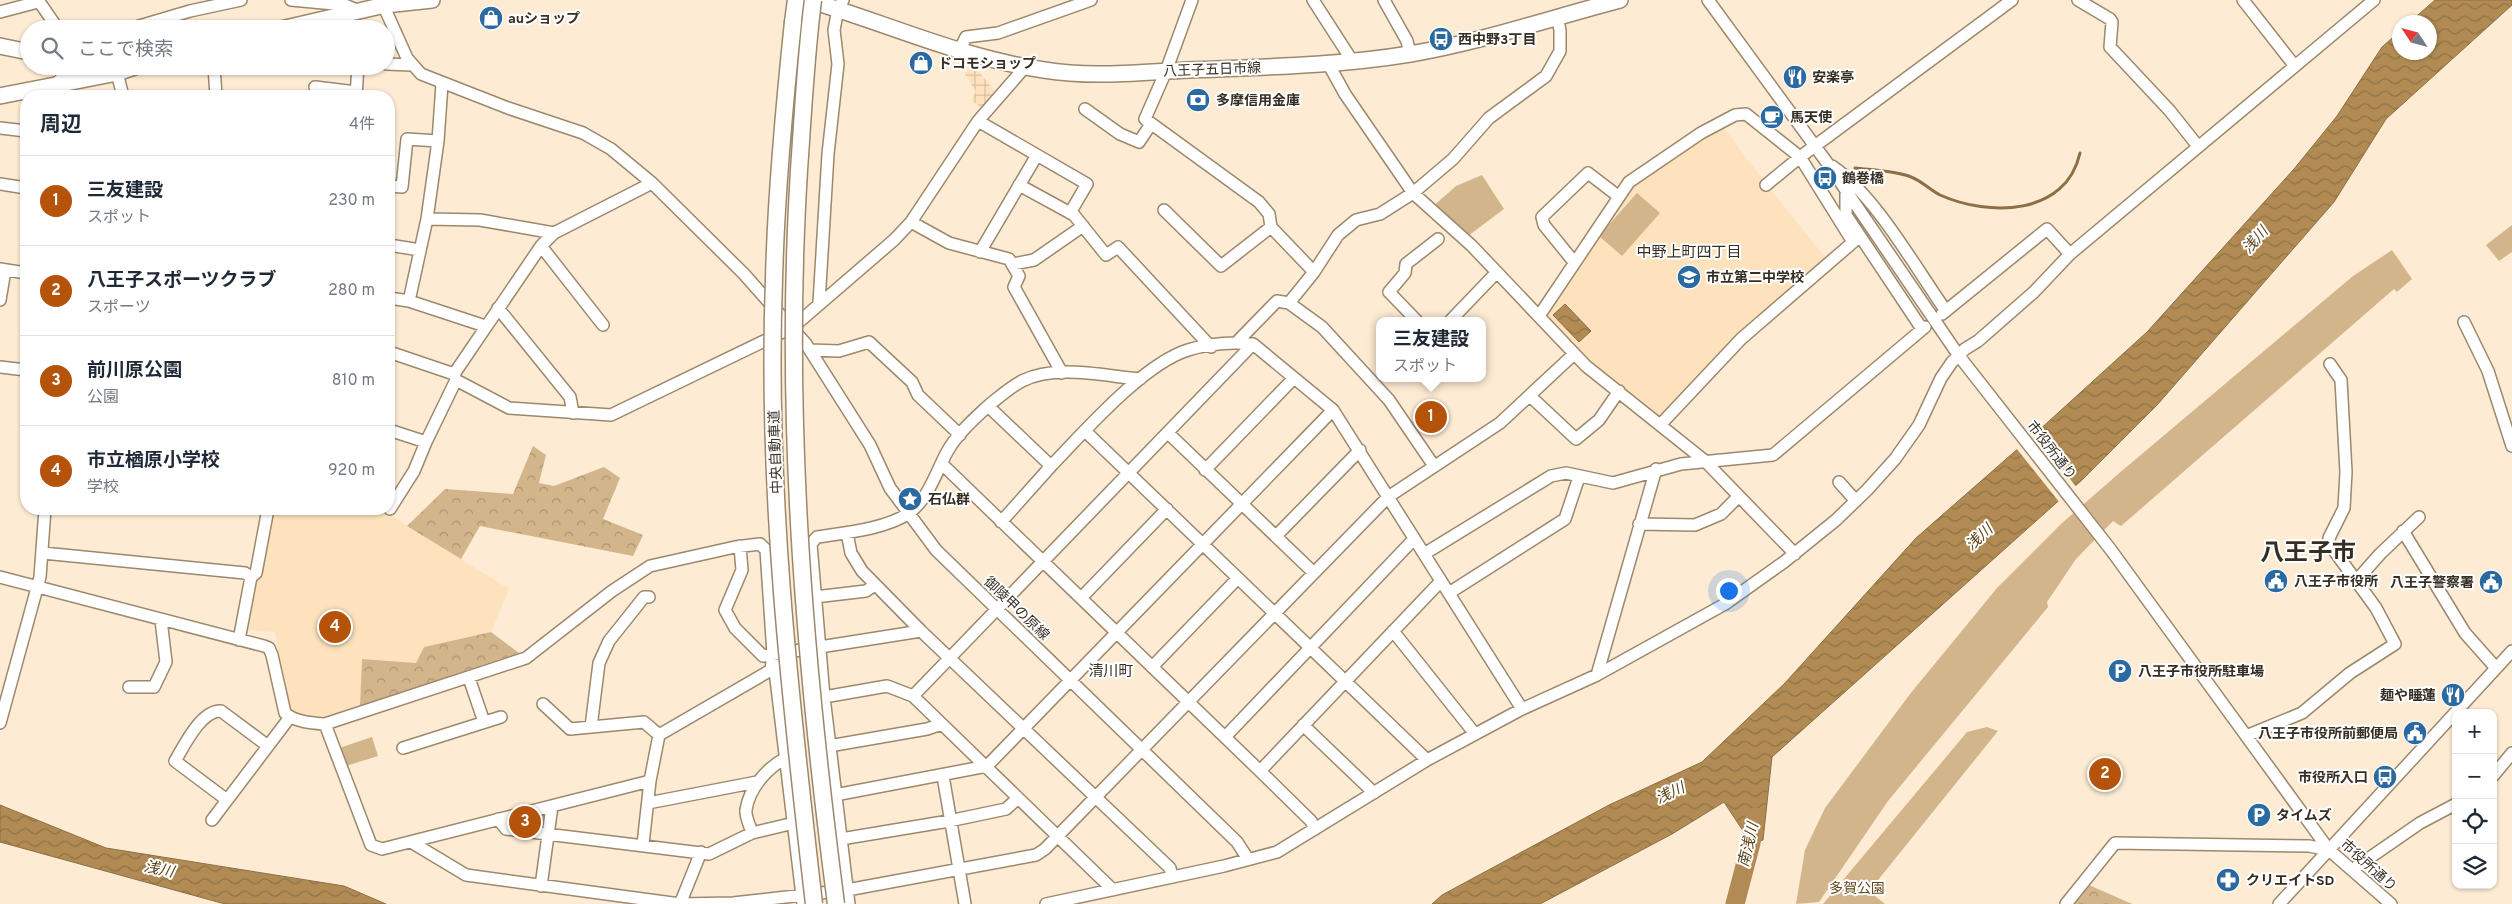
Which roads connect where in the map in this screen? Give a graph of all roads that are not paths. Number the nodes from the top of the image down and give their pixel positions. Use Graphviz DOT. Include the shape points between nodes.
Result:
graph roads {
  1 [pos="241,0"];
  2 [pos="291,0"];
  3 [pos="432,0"];
  4 [pos="796,0"];
  5 [pos="808,0"];
  6 [pos="814,0"];
  7 [pos="1088,0"];
  8 [pos="1192,0"];
  9 [pos="1313,0"];
  10 [pos="1384,0"];
  11 [pos="1620,0"];
  12 [pos="1708,0"];
  13 [pos="2012,0"];
  14 [pos="2078,0"];
  15 [pos="2243,0"];
  16 [pos="2374,0"];
  17 [pos="38,1"];
  18 [pos="383,3"];
  19 [pos="840,4"];
  20 [pos="359,11"];
  21 [pos="0,12"];
  22 [pos="1557,17"];
  23 [pos="52,20"];
  24 [pos="160,20"];
  25 [pos="320,20"];
  26 [pos="391,20"];
  27 [pos="395,29"];
  28 [pos="0,46"];
  29 [pos="20,50"];
  30 [pos="959,50"];
  31 [pos="1410,54"];
  32 [pos="1353,62"];
  33 [pos="395,64"];
  34 [pos="412,65"];
  35 [pos="1328,65"];
  36 [pos="2294,65"];
  37 [pos="1025,67"];
  38 [pos="1166,70"];
  39 [pos="63,75"];
  40 [pos="106,75"];
  41 [pos="117,75"];
  42 [pos="215,75"];
  43 [pos="357,75"];
  44 [pos="442,84"];
  45 [pos="53,86"];
  46 [pos="315,87"];
  47 [pos="32,90"];
  48 [pos="121,90"];
  49 [pos="216,90"];
  50 [pos="333,90"];
  51 [pos="356,90"];
  52 [pos="20,92"];
  53 [pos="0,96"];
  54 [pos="1085,109"];
  55 [pos="978,121"];
  56 [pos="1151,124"];
  57 [pos="0,128"];
  58 [pos="20,130"];
  59 [pos="438,142"];
  60 [pos="2197,145"];
  61 [pos="1815,148"];
  62 [pos="1037,154"];
  63 [pos="1800,157"];
  64 [pos="1828,164"];
  65 [pos="652,183"];
  66 [pos="0,184"];
  67 [pos="1019,185"];
  68 [pos="1766,185"];
  69 [pos="395,186"];
  70 [pos="20,187"];
  71 [pos="1846,190"];
  72 [pos="1413,193"];
  73 [pos="1618,196"];
  74 [pos="1164,210"];
  75 [pos="1070,213"];
  76 [pos="427,219"];
  77 [pos="910,222"];
  78 [pos="1083,226"];
  79 [pos="1271,227"];
  80 [pos="554,233"];
  81 [pos="1438,239"];
  82 [pos="1856,240"];
  83 [pos="395,246"];
  84 [pos="541,246"];
  85 [pos="420,250"];
  86 [pos="980,252"];
  87 [pos="2070,254"];
  88 [pos="1574,262"];
  89 [pos="1013,264"];
  90 [pos="2,269"];
  91 [pos="20,272"];
  92 [pos="1314,272"];
  93 [pos="1497,272"];
  94 [pos="395,299"];
  95 [pos="0,300"];
  96 [pos="409,300"];
  97 [pos="819,303"];
  98 [pos="1289,303"];
  99 [pos="498,308"];
  100 [pos="1539,316"];
  101 [pos="1414,317"];
  102 [pos="1454,317"];
  103 [pos="2464,322"];
  104 [pos="603,325"];
  105 [pos="485,326"];
  106 [pos="792,327"];
  107 [pos="1236,343"];
  108 [pos="1253,344"];
  109 [pos="808,347"];
  110 [pos="1211,347"];
  111 [pos="395,354"];
  112 [pos="1574,354"];
  113 [pos="1960,358"];
  114 [pos="2330,364"];
  115 [pos="0,367"];
  116 [pos="20,369"];
  117 [pos="1062,373"];
  118 [pos="455,377"];
  119 [pos="1294,378"];
  120 [pos="1140,379"];
  121 [pos="1619,391"];
  122 [pos="1530,396"];
  123 [pos="988,406"];
  124 [pos="1333,410"];
  125 [pos="573,413"];
  126 [pos="1661,424"];
  127 [pos="1085,430"];
  128 [pos="395,432"];
  129 [pos="1168,434"];
  130 [pos="960,435"];
  131 [pos="426,442"];
  132 [pos="2512,446"];
  133 [pos="1360,450"];
  134 [pos="1706,461"];
  135 [pos="942,464"];
  136 [pos="1051,466"];
  137 [pos="1434,466"];
  138 [pos="1656,469"];
  139 [pos="1206,470"];
  140 [pos="1129,473"];
  141 [pos="1579,477"];
  142 [pos="1839,482"];
  143 [pos="1738,496"];
  144 [pos="1388,497"];
  145 [pos="395,501"];
  146 [pos="1856,501"];
  147 [pos="1242,504"];
  148 [pos="1167,509"];
  149 [pos="909,512"];
  150 [pos="45,515"];
  151 [pos="267,515"];
  152 [pos="2419,517"];
  153 [pos="1001,522"];
  154 [pos="1639,524"];
  155 [pos="2403,532"];
  156 [pos="847,533"];
  157 [pos="1276,536"];
  158 [pos="1414,539"];
  159 [pos="811,544"];
  160 [pos="1203,544"];
  161 [pos="740,546"];
  162 [pos="766,550"];
  163 [pos="43,553"];
  164 [pos="1424,554"];
  165 [pos="1795,554"];
  166 [pos="1043,562"];
  167 [pos="1314,573"];
  168 [pos="0,577"];
  169 [pos="251,577"];
  170 [pos="1238,578"];
  171 [pos="2357,580"];
  172 [pos="1441,581"];
  173 [pos="875,584"];
  174 [pos="37,587"];
  175 [pos="1449,593"];
  176 [pos="649,597"];
  177 [pos="815,597"];
  178 [pos="1081,598"];
  179 [pos="996,609"];
  180 [pos="1275,613"];
  181 [pos="161,620"];
  182 [pos="921,631"];
  183 [pos="1393,631"];
  184 [pos="1117,633"];
  185 [pos="239,640"];
  186 [pos="819,648"];
  187 [pos="1311,648"];
  188 [pos="2512,651"];
  189 [pos="773,654"];
  190 [pos="950,658"];
  191 [pos="1152,666"];
  192 [pos="2496,668"];
  193 [pos="1597,675"];
  194 [pos="469,678"];
  195 [pos="1071,681"];
  196 [pos="1345,681"];
  197 [pos="129,687"];
  198 [pos="913,696"];
  199 [pos="824,697"];
  200 [pos="1188,702"];
  201 [pos="543,704"];
  202 [pos="1522,709"];
  203 [pos="288,715"];
  204 [pos="501,717"];
  205 [pos="484,722"];
  206 [pos="0,723"];
  207 [pos="325,724"];
  208 [pos="942,724"];
  209 [pos="1303,725"];
  210 [pos="591,727"];
  211 [pos="1024,728"];
  212 [pos="1475,734"];
  213 [pos="659,735"];
  214 [pos="2246,736"];
  215 [pos="1225,737"];
  216 [pos="268,746"];
  217 [pos="830,746"];
  218 [pos="403,748"];
  219 [pos="1142,749"];
  220 [pos="786,758"];
  221 [pos="2510,758"];
  222 [pos="1427,760"];
  223 [pos="987,766"];
  224 [pos="1260,771"];
  225 [pos="2497,772"];
  226 [pos="943,776"];
  227 [pos="650,781"];
  228 [pos="757,782"];
  229 [pos="1374,794"];
  230 [pos="835,795"];
  231 [pos="1097,797"];
  232 [pos="1018,798"];
  233 [pos="227,800"];
  234 [pos="648,803"];
  235 [pos="552,806"];
  236 [pos="2452,806"];
  237 [pos="498,819"];
  238 [pos="212,820"];
  239 [pos="949,821"];
  240 [pos="794,823"];
  241 [pos="1316,829"];
  242 [pos="752,833"];
  243 [pos="549,834"];
  244 [pos="1059,836"];
  245 [pos="841,839"];
  246 [pos="410,842"];
  247 [pos="643,844"];
  248 [pos="2329,850"];
  249 [pos="701,852"];
  250 [pos="1248,859"];
  251 [pos="958,869"];
  252 [pos="2352,870"];
  253 [pos="1172,877"];
  254 [pos="541,886"];
  255 [pos="847,890"];
  256 [pos="1113,890"];
  257 [pos="802,899"];
  258 [pos="680,904"];
  259 [pos="814,904"];
  260 [pos="836,904"];
  261 [pos="849,904"];
  262 [pos="965,904"];
  263 [pos="1046,904"];
  264 [pos="2066,904"];
  265 [pos="2279,904"];
  266 [pos="2391,904"];
  1 -- 24 [label="street"];
  2 -- 20 [label="street" via="345,5"];
  3 -- 18 [label="main road"];
  4 -- 259 [label="highway, 中央自動車道, bridge" via="778,192 773,404 780,556"];
  5 -- 19 [label="main road, 八王子五日市線"];
  6 -- 260 [label="highway, 中央自動車道, bridge" via="797,193 794,404 798,537"];
  7 -- 30 [label="street" via="998,33 966,37"];
  8 -- 38 [label="street"];
  9 -- 32 [label="street"];
  10 -- 31 [label="street" via="1407,41"];
  11 -- 22 [label="main road, 八王子五日市線"];
  12 -- 61 [label="street, 市役所通り"];
  13 -- 61 [label="street"];
  14 -- 60 [label="street" via="2110,19 2110,47"];
  15 -- 36 [label="street"];
  16 -- 36 [label="street"];
  17 -- 21 [label="street"];
  17 -- 23 [label="street"];
  18 -- 20 [label="main road"];
  18 -- 26 [label="street"];
  19 -- 30 [label="main road, 八王子五日市線"];
  19 -- 97 [label="street" via="834,30 838,64 828,154"];
  20 -- 25 [label="main road"];
  22 -- 31 [label="main road, 八王子五日市線"];
  22 -- 72 [label="street" via="1560,51 1546,76 1489,118 1453,159"];
  27 -- 34 [label="street"];
  28 -- 29 [label="main road"];
  30 -- 37 [label="main road, 八王子五日市線"];
  31 -- 32 [label="main road, 八王子五日市線"];
  32 -- 35 [label="main road, 八王子五日市線"];
  33 -- 34 [label="street"];
  34 -- 44 [label="street, 御陵甲の原線" via="421,74"];
  35 -- 38 [label="main road, 八王子五日市線"];
  35 -- 72 [label="street"];
  36 -- 60 [label="street"];
  37 -- 38 [label="main road, 八王子五日市線" via="1122,74"];
  37 -- 55 [label="street"];
  38 -- 56 [label="street" via="1145,119"];
  39 -- 45 [label="street"];
  40 -- 45 [label="main road"];
  41 -- 48 [label="street"];
  42 -- 49 [label="street"];
  43 -- 51 [label="street"];
  44 -- 59 [label="street"];
  44 -- 65 [label="street, 御陵甲の原線" via="583,133 625,159"];
  45 -- 47 [label="main road"];
  46 -- 50 [label="street"];
  52 -- 53 [label="main road"];
  54 -- 56 [label="street" via="1120,134 1139,142"];
  55 -- 62 [label="street"];
  55 -- 77 [label="street"];
  56 -- 79 [label="street" via="1259,202 1269,214"];
  57 -- 58 [label="street"];
  59 -- 69 [label="street" via="407,139 402,187"];
  59 -- 76 [label="street"];
  60 -- 87 [label="street"];
  61 -- 63 [label="street"];
  61 -- 64 [label="street, 市役所通り"];
  62 -- 67 [label="street"];
  62 -- 75 [label="street" via="1087,184"];
  63 -- 68 [label="street"];
  63 -- 73 [label="street" via="1746,114 1735,115 1701,133 1629,182"];
  63 -- 82 [label="street"];
  64 -- 71 [label="street, 市役所通り"];
  64 -- 87 [label="street" via="1846,175 1868,199 1944,312 2047,229"];
  65 -- 80 [label="street"];
  65 -- 106 [label="street, 御陵甲の原線" via="756,285"];
  66 -- 70 [label="street"];
  67 -- 75 [label="street"];
  67 -- 86 [label="street"];
  71 -- 82 [label="street" via="1846,214"];
  71 -- 113 [label="street, 市役所通り"];
  72 -- 92 [label="street" via="1380,214 1356,220 1338,236"];
  72 -- 93 [label="street"];
  73 -- 88 [label="street"];
  73 -- 88 [label="street" via="1588,173 1542,217 1544,225"];
  74 -- 79 [label="street" via="1221,266"];
  75 -- 78 [label="street"];
  76 -- 80 [label="street" via="480,220"];
  76 -- 85 [label="street"];
  77 -- 86 [label="street" via="950,243"];
  77 -- 97 [label="street" via="894,240"];
  78 -- 89 [label="street" via="1034,260"];
  78 -- 110 [label="street" via="1106,255 1118,247"];
  79 -- 92 [label="street"];
  80 -- 84 [label="street"];
  81 -- 101 [label="street" via="1406,264 1405,273 1390,292"];
  82 -- 126 [label="street" via="1741,339"];
  82 -- 134 [label="street" via="1924,328 1772,455"];
  83 -- 85 [label="street"];
  84 -- 99 [label="street"];
  84 -- 104 [label="street"];
  85 -- 96 [label="street"];
  86 -- 89 [label="street" via="996,254"];
  87 -- 113 [label="street" via="2034,292"];
  88 -- 100 [label="street"];
  89 -- 117 [label="street" via="1019,276 1014,287"];
  90 -- 91 [label="street"];
  90 -- 95 [label="street"];
  92 -- 98 [label="street"];
  93 -- 100 [label="street"];
  93 -- 102 [label="street"];
  94 -- 96 [label="street"];
  96 -- 105 [label="street"];
  97 -- 106 [label="street"];
  98 -- 107 [label="street" via="1277,301"];
  98 -- 137 [label="street" via="1322,327 1389,400"];
  99 -- 105 [label="street"];
  99 -- 125 [label="street" via="570,397"];
  100 -- 112 [label="street"];
  103 -- 132 [label="street" via="2488,371"];
  105 -- 118 [label="street"];
  106 -- 109 [label="street, 御陵甲の原線"];
  106 -- 125 [label="street" via="611,416"];
  107 -- 108 [label="street"];
  107 -- 110 [label="street"];
  108 -- 119 [label="street"];
  108 -- 129 [label="street"];
  109 -- 130 [label="street" via="839,351 869,342 912,382 918,395"];
  109 -- 149 [label="street, 御陵甲の原線" via="870,445 890,488"];
  110 -- 120 [label="street" via="1188,350"];
  111 -- 118 [label="street"];
  112 -- 121 [label="street"];
  112 -- 122 [label="street"];
  113 -- 146 [label="street" via="1941,378 1924,416 1904,447"];
  113 -- 214 [label="street, 市役所通り" via="2111,550"];
  114 -- 171 [label="street" via="2341,380 2346,472 2344,508 2329,538 2330,545"];
  115 -- 116 [label="street"];
  117 -- 120 [label="street"];
  117 -- 123 [label="street" via="1036,376 1021,382"];
  118 -- 125 [label="street" via="509,408"];
  118 -- 131 [label="street"];
  119 -- 124 [label="street"];
  119 -- 139 [label="street"];
  120 -- 127 [label="street"];
  121 -- 122 [label="street" via="1599,420 1576,439"];
  121 -- 126 [label="street"];
  122 -- 137 [label="street" via="1500,422"];
  123 -- 130 [label="street"];
  123 -- 136 [label="street"];
  124 -- 133 [label="street"];
  124 -- 147 [label="street"];
  126 -- 134 [label="street"];
  127 -- 136 [label="street"];
  127 -- 140 [label="street"];
  128 -- 131 [label="street"];
  129 -- 139 [label="street"];
  129 -- 140 [label="street"];
  130 -- 135 [label="street"];
  131 -- 145 [label="street" via="414,471"];
  133 -- 144 [label="street"];
  133 -- 157 [label="street"];
  134 -- 138 [label="street"];
  134 -- 143 [label="street"];
  135 -- 149 [label="street" via="929,489"];
  135 -- 153 [label="street"];
  136 -- 153 [label="street"];
  137 -- 144 [label="street"];
  138 -- 141 [label="street" via="1613,482"];
  138 -- 154 [label="street"];
  139 -- 147 [label="street"];
  140 -- 148 [label="street"];
  140 -- 166 [label="street"];
  141 -- 164 [label="street" via="1566,473 1551,476"];
  141 -- 175 [label="street" via="1564,519"];
  142 -- 146 [label="street"];
  143 -- 154 [label="street" via="1721,514 1695,525"];
  143 -- 165 [label="street"];
  144 -- 158 [label="street"];
  144 -- 167 [label="street"];
  146 -- 165 [label="street"];
  147 -- 157 [label="street"];
  147 -- 160 [label="street"];
  148 -- 160 [label="street"];
  148 -- 178 [label="street"];
  149 -- 156 [label="street"];
  149 -- 179 [label="street, 御陵甲の原線" via="936,550"];
  150 -- 163 [label="street"];
  151 -- 169 [label="street" via="256,573"];
  152 -- 155 [label="street"];
  153 -- 166 [label="street"];
  154 -- 193 [label="street"];
  155 -- 171 [label="street"];
  155 -- 192 [label="street" via="2465,633"];
  156 -- 159 [label="street" via="817,537"];
  156 -- 173 [label="street" via="851,552 862,571"];
  157 -- 167 [label="street"];
  158 -- 164 [label="street"];
  158 -- 187 [label="street"];
  159 -- 162 [label="street"];
  159 -- 177 [label="street"];
  160 -- 170 [label="street"];
  160 -- 184 [label="street"];
  161 -- 162 [label="street" via="760,544"];
  161 -- 189 [label="street" via="742,570 726,610 736,628 763,656"];
  161 -- 194 [label="street" via="650,566 526,658"];
  162 -- 189 [label="street"];
  163 -- 169 [label="street" via="245,573"];
  163 -- 174 [label="street"];
  164 -- 172 [label="street"];
  165 -- 193 [label="street" via="1725,604"];
  166 -- 178 [label="street"];
  166 -- 179 [label="street"];
  167 -- 180 [label="street"];
  168 -- 174 [label="street"];
  169 -- 185 [label="street"];
  170 -- 180 [label="street"];
  170 -- 191 [label="street"];
  171 -- 214 [label="street" via="2394,644 2350,673 2302,713"];
  172 -- 175 [label="street"];
  172 -- 183 [label="street"];
  173 -- 177 [label="street" via="866,591"];
  173 -- 182 [label="street"];
  174 -- 181 [label="street"];
  174 -- 206 [label="street"];
  175 -- 202 [label="street"];
  176 -- 210 [label="street" via="644,597 609,641 600,663"];
  177 -- 186 [label="street"];
  178 -- 184 [label="street"];
  179 -- 190 [label="street"];
  179 -- 195 [label="street, 御陵甲の原線"];
  180 -- 187 [label="street"];
  180 -- 200 [label="street"];
  181 -- 185 [label="street"];
  181 -- 197 [label="street" via="166,662 154,687"];
  182 -- 186 [label="street"];
  182 -- 190 [label="street"];
  183 -- 196 [label="street"];
  183 -- 212 [label="street"];
  184 -- 191 [label="street"];
  184 -- 195 [label="street"];
  185 -- 203 [label="street" via="269,648"];
  186 -- 189 [label="street"];
  186 -- 199 [label="street"];
  187 -- 196 [label="street"];
  187 -- 215 [label="street"];
  188 -- 192 [label="street"];
  189 -- 213 [label="street" via="771,670"];
  189 -- 220 [label="street"];
  190 -- 198 [label="street"];
  190 -- 211 [label="street"];
  191 -- 200 [label="street"];
  192 -- 248 [label="street"];
  193 -- 202 [label="street"];
  194 -- 205 [label="street"];
  194 -- 207 [label="street"];
  195 -- 211 [label="street"];
  195 -- 219 [label="street, 御陵甲の原線"];
  196 -- 209 [label="street"];
  196 -- 222 [label="street"];
  198 -- 199 [label="street" via="887,686"];
  198 -- 208 [label="street"];
  199 -- 217 [label="street"];
  200 -- 215 [label="street"];
  200 -- 219 [label="street"];
  201 -- 210 [label="street" via="570,729"];
  202 -- 212 [label="street"];
  203 -- 207 [label="street"];
  203 -- 216 [label="street"];
  204 -- 205 [label="street"];
  205 -- 218 [label="street" via="426,746"];
  207 -- 246 [label="street" via="371,845 382,849"];
  208 -- 217 [label="street"];
  208 -- 223 [label="street"];
  209 -- 224 [label="street"];
  209 -- 229 [label="street"];
  210 -- 213 [label="street" via="644,722"];
  211 -- 223 [label="street"];
  211 -- 231 [label="street"];
  212 -- 222 [label="street"];
  213 -- 227 [label="street"];
  214 -- 248 [label="street, 市役所通り"];
  215 -- 224 [label="street"];
  216 -- 233 [label="street"];
  216 -- 233 [label="street" via="221,711 198,723 175,761"];
  217 -- 230 [label="street"];
  219 -- 231 [label="street"];
  219 -- 250 [label="street, 御陵甲の原線" via="1237,842"];
  220 -- 228 [label="street"];
  220 -- 240 [label="street"];
  221 -- 225 [label="street"];
  222 -- 229 [label="street"];
  223 -- 226 [label="street"];
  223 -- 232 [label="street"];
  224 -- 241 [label="street"];
  226 -- 230 [label="street"];
  226 -- 239 [label="street"];
  227 -- 234 [label="street"];
  227 -- 235 [label="street"];
  228 -- 234 [label="street"];
  228 -- 242 [label="street" via="746,810"];
  229 -- 241 [label="street"];
  230 -- 245 [label="street"];
  231 -- 244 [label="street"];
  231 -- 253 [label="street" via="1170,868"];
  232 -- 239 [label="street" via="1006,809"];
  232 -- 244 [label="street"];
  233 -- 238 [label="street"];
  234 -- 247 [label="street"];
  235 -- 237 [label="street"];
  235 -- 243 [label="street"];
  236 -- 252 [label="street" via="2420,823"];
  237 -- 243 [label="street" via="506,829"];
  237 -- 246 [label="street"];
  239 -- 245 [label="street"];
  239 -- 251 [label="street"];
  240 -- 242 [label="street"];
  240 -- 257 [label="street"];
  241 -- 250 [label="street" via="1277,852"];
  242 -- 249 [label="street" via="709,854"];
  243 -- 247 [label="street"];
  243 -- 254 [label="street"];
  244 -- 251 [label="street" via="1036,855"];
  244 -- 256 [label="street"];
  245 -- 255 [label="street"];
  246 -- 254 [label="street" via="466,876"];
  247 -- 249 [label="street"];
  248 -- 252 [label="street, 市役所通り"];
  248 -- 264 [label="street" via="2309,846 2127,840 2115,843"];
  248 -- 265 [label="street"];
  249 -- 258 [label="street"];
  250 -- 253 [label="street"];
  251 -- 255 [label="street"];
  251 -- 262 [label="street"];
  252 -- 266 [label="street, 市役所通り"];
  253 -- 256 [label="street"];
  254 -- 258 [label="street"];
  255 -- 257 [label="street"];
  255 -- 261 [label="street"];
  256 -- 263 [label="street"];
  257 -- 258 [label="street"];
}
